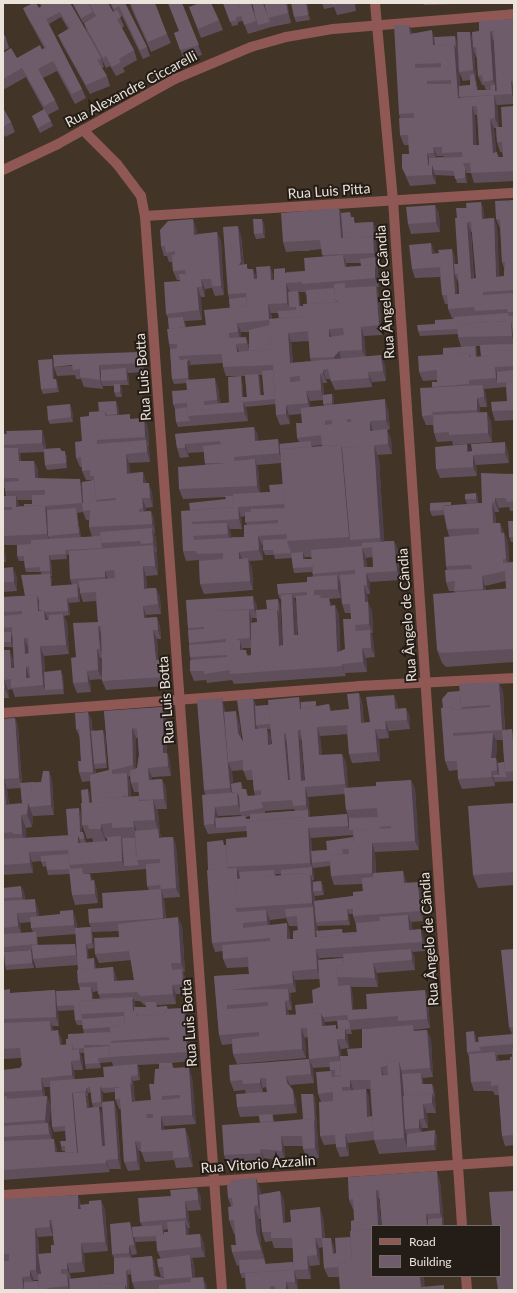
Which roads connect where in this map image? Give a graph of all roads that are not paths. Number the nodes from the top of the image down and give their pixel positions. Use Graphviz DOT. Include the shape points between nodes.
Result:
graph roads {
  1 [pos="375,3"];
  2 [pos="514,14"];
  3 [pos="377,25"];
  4 [pos="83,130"];
  5 [pos="3,170"];
  6 [pos="514,193"];
  7 [pos="393,200"];
  8 [pos="145,216"];
  9 [pos="514,678"];
  10 [pos="426,682"];
  11 [pos="180,701"];
  12 [pos="3,713"];
  13 [pos="514,1161"];
  14 [pos="458,1165"];
  15 [pos="215,1181"];
  16 [pos="3,1195"];
  17 [pos="462,1225"];
  18 [pos="466,1277"];
  19 [pos="222,1290"];
  20 [pos="467,1290"];
  1 -- 3 [label="street, Rua Ângelo de Cândia"];
  2 -- 3 [label="street, Rua Alexandre Ciccarelli"];
  3 -- 4 [label="street, Rua Alexandre Ciccarelli" via="309,33 250,47 175,79"];
  3 -- 7 [label="street, Rua Ângelo de Cândia"];
  4 -- 5 [label="street, Rua Alexandre Ciccarelli"];
  4 -- 8 [label="street, Rua Luis Botta" via="117,164 141,196"];
  6 -- 7 [label="street, Rua Luis Pitta"];
  7 -- 8 [label="street, Rua Luis Pitta"];
  7 -- 10 [label="street, Rua Ângelo de Cândia"];
  8 -- 11 [label="street, Rua Luis Botta"];
  9 -- 10 [label="street"];
  10 -- 11 [label="street"];
  10 -- 14 [label="street, Rua Ângelo de Cândia"];
  11 -- 12 [label="street"];
  11 -- 15 [label="street, Rua Luis Botta"];
  13 -- 14 [label="street, Rua Vitorio Azzalin"];
  14 -- 15 [label="street, Rua Vitorio Azzalin"];
  14 -- 17 [label="street, Rua Ângelo de Cândia"];
  15 -- 16 [label="street, Rua Vitorio Azzalin"];
  15 -- 19 [label="street, Rua Luis Botta"];
  18 -- 20 [label="street"];
}
